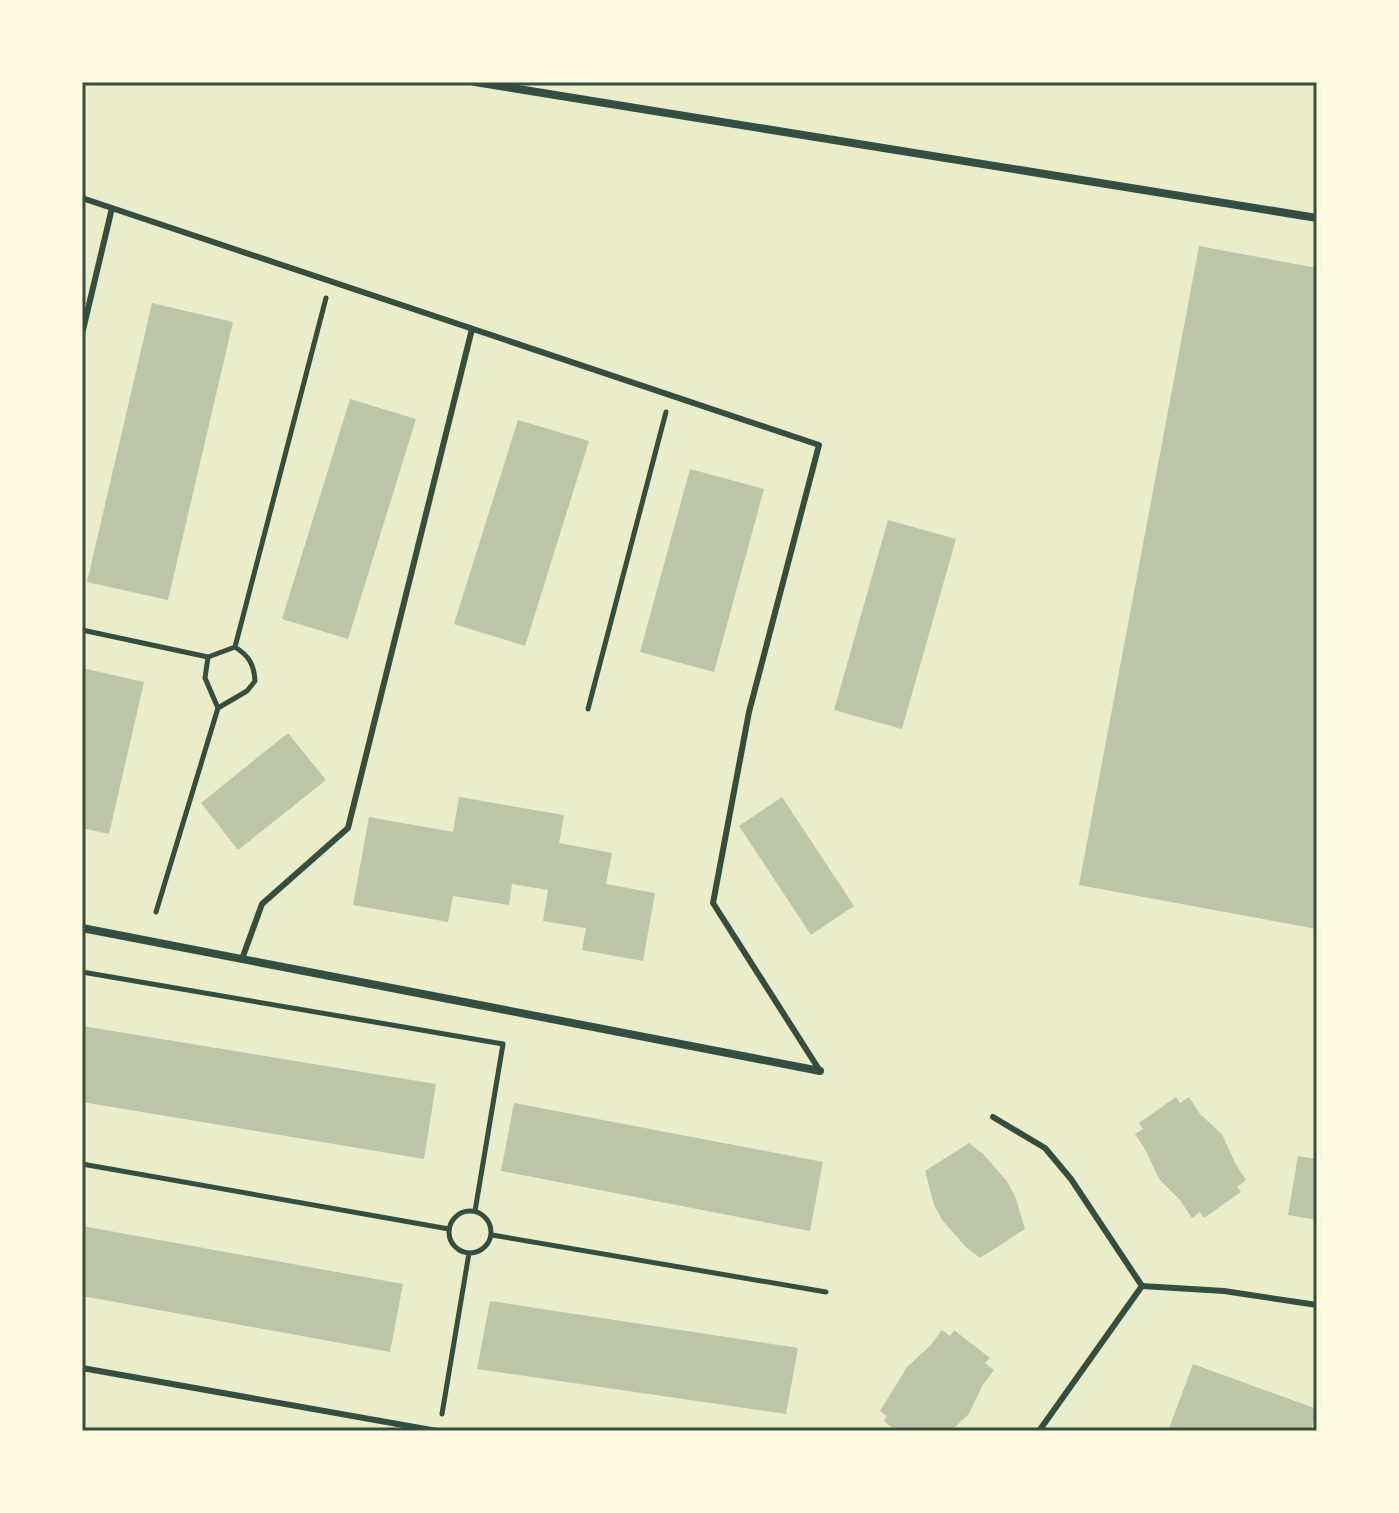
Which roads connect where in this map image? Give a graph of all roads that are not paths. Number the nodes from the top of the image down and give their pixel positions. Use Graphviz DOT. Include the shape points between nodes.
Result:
graph roads {
  1 [pos="475,82"];
  2 [pos="82,198"];
  3 [pos="112,208"];
  4 [pos="1317,218"];
  5 [pos="472,329"];
  6 [pos="82,334"];
  7 [pos="82,928"];
  8 [pos="242,959"];
  9 [pos="820,1071"];
  10 [pos="993,1117"];
  11 [pos="1142,1286"];
  12 [pos="1317,1305"];
  13 [pos="82,1368"];
  14 [pos="437,1431"];
  15 [pos="1039,1431"];
  1 -- 4 [label="street"];
  2 -- 3 [label="lane"];
  3 -- 5 [label="lane"];
  3 -- 6 [label="lane"];
  5 -- 8 [label="lane" via="348,828 262,904"];
  5 -- 9 [label="lane" via="819,445 749,712 713,903"];
  7 -- 8 [label="street"];
  8 -- 9 [label="street"];
  10 -- 11 [label="lane" via="1045,1148"];
  11 -- 12 [label="lane"];
  11 -- 15 [label="lane"];
  13 -- 14 [label="lane"];
}
